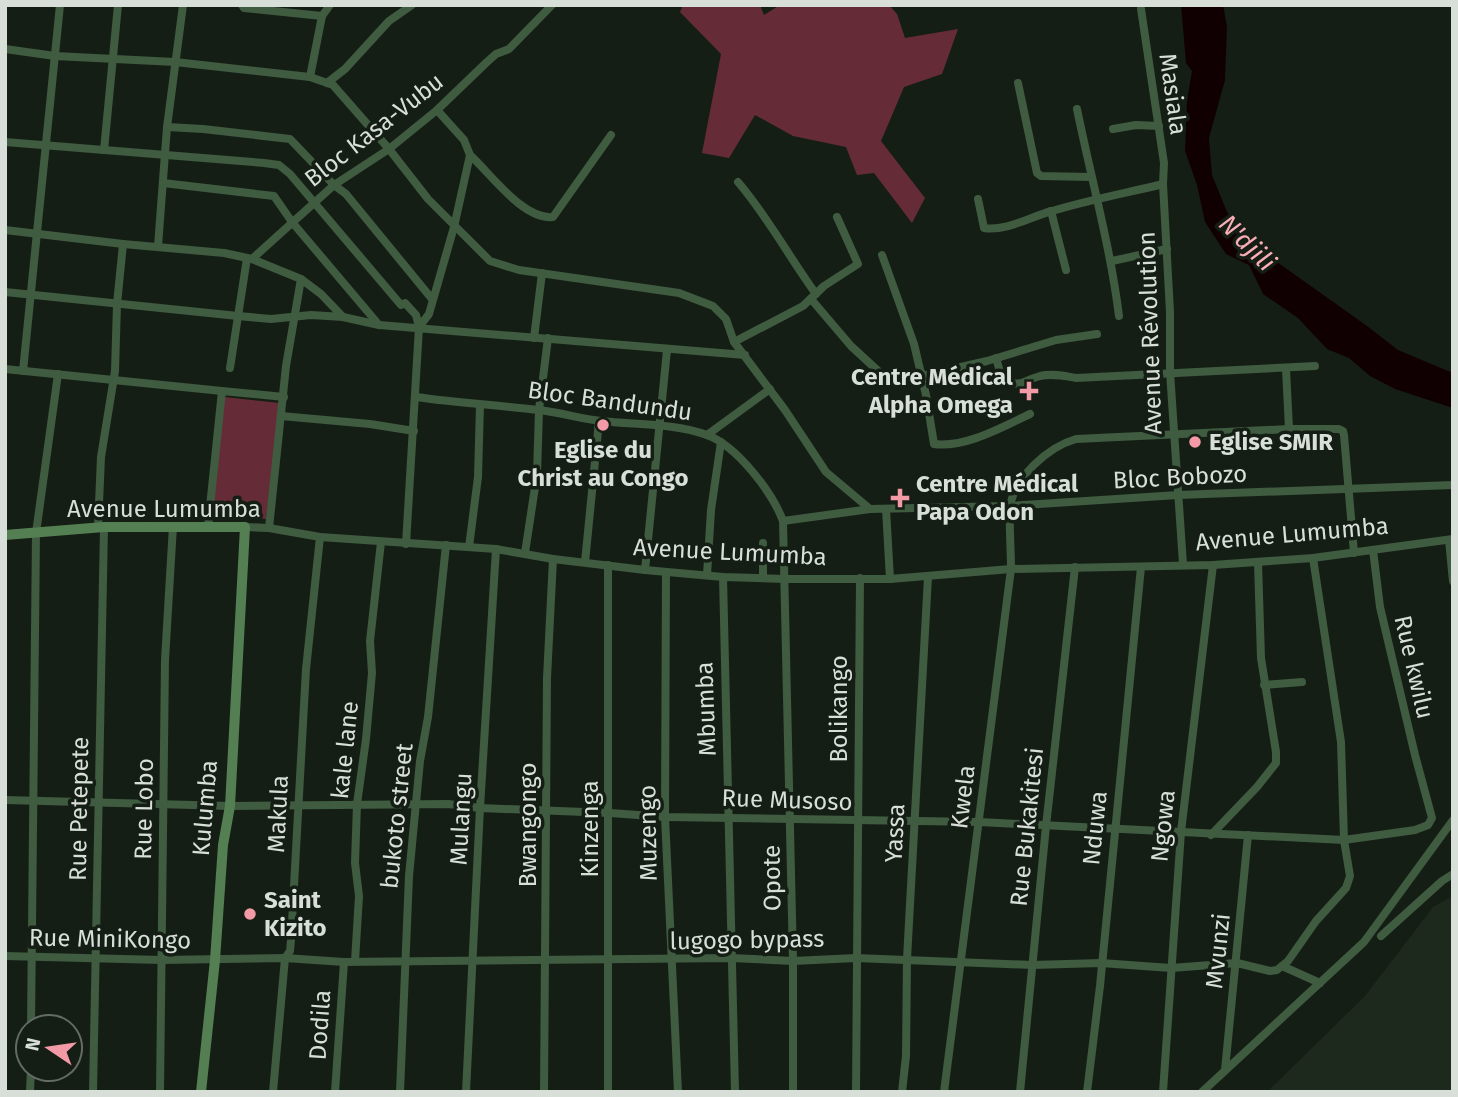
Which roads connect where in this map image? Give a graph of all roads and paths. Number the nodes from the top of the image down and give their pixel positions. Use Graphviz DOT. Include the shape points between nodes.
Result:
graph roads {
  1 [pos="60,5"];
  2 [pos="118,5"];
  3 [pos="183,5"];
  4 [pos="242,5"];
  5 [pos="330,5"];
  6 [pos="412,5"];
  7 [pos="552,5"];
  8 [pos="292,9"];
  9 [pos="1141,9"];
  10 [pos="322,16"];
  11 [pos="5,49"];
  12 [pos="55,56"];
  13 [pos="113,58"];
  14 [pos="175,62"];
  15 [pos="310,77"];
  16 [pos="327,83"];
  17 [pos="1018,83"];
  18 [pos="1077,109"];
  19 [pos="437,110"];
  20 [pos="1159,126"];
  21 [pos="167,127"];
  22 [pos="1113,129"];
  23 [pos="611,135"];
  24 [pos="5,142"];
  25 [pos="46,145"];
  26 [pos="389,149"];
  27 [pos="104,150"];
  28 [pos="164,155"];
  29 [pos="470,155"];
  30 [pos="1091,177"];
  31 [pos="163,183"];
  32 [pos="738,183"];
  33 [pos="1163,184"];
  34 [pos="334,185"];
  35 [pos="978,199"];
  36 [pos="1098,199"];
  37 [pos="313,203"];
  38 [pos="1051,211"];
  39 [pos="836,217"];
  40 [pos="292,222"];
  41 [pos="454,227"];
  42 [pos="5,230"];
  43 [pos="37,233"];
  44 [pos="123,244"];
  45 [pos="158,246"];
  46 [pos="1167,248"];
  47 [pos="882,255"];
  48 [pos="249,258"];
  49 [pos="1112,261"];
  50 [pos="1066,270"];
  51 [pos="542,273"];
  52 [pos="301,279"];
  53 [pos="5,292"];
  54 [pos="31,293"];
  55 [pos="813,297"];
  56 [pos="432,299"];
  57 [pos="117,304"];
  58 [pos="239,316"];
  59 [pos="296,316"];
  60 [pos="1119,316"];
  61 [pos="343,317"];
  62 [pos="379,325"];
  63 [pos="419,327"];
  64 [pos="1097,334"];
  65 [pos="534,338"];
  66 [pos="548,338"];
  67 [pos="734,342"];
  68 [pos="667,349"];
  69 [pos="745,355"];
  70 [pos="996,358"];
  71 [pos="1315,366"];
  72 [pos="230,368"];
  73 [pos="5,369"];
  74 [pos="1286,369"];
  75 [pos="23,371"];
  76 [pos="1170,372"];
  77 [pos="58,374"];
  78 [pos="921,374"];
  79 [pos="114,379"];
  80 [pos="770,389"];
  81 [pos="222,391"];
  82 [pos="284,397"];
  83 [pos="416,397"];
  84 [pos="480,405"];
  85 [pos="539,410"];
  86 [pos="1030,414"];
  87 [pos="281,416"];
  88 [pos="599,421"];
  89 [pos="659,426"];
  90 [pos="1289,429"];
  91 [pos="414,431"];
  92 [pos="707,435"];
  93 [pos="1174,435"];
  94 [pos="721,442"];
  95 [pos="1453,485"];
  96 [pos="1350,490"];
  97 [pos="1178,495"];
  98 [pos="1010,506"];
  99 [pos="870,509"];
  100 [pos="887,509"];
  101 [pos="783,521"];
  102 [pos="173,526"];
  103 [pos="208,526"];
  104 [pos="101,527"];
  105 [pos="245,527"];
  106 [pos="269,528"];
  107 [pos="36,533"];
  108 [pos="5,535"];
  109 [pos="320,537"];
  110 [pos="1451,539"];
  111 [pos="381,542"];
  112 [pos="763,543"];
  113 [pos="406,544"];
  114 [pos="446,545"];
  115 [pos="469,547"];
  116 [pos="496,549"];
  117 [pos="1373,551"];
  118 [pos="525,553"];
  119 [pos="1354,553"];
  120 [pos="1313,558"];
  121 [pos="553,559"];
  122 [pos="585,562"];
  123 [pos="1258,563"];
  124 [pos="1183,564"];
  125 [pos="608,565"];
  126 [pos="1213,565"];
  127 [pos="1075,567"];
  128 [pos="1141,567"];
  129 [pos="1011,569"];
  130 [pos="645,570"];
  131 [pos="666,572"];
  132 [pos="707,575"];
  133 [pos="723,577"];
  134 [pos="928,577"];
  135 [pos="763,578"];
  136 [pos="860,578"];
  137 [pos="785,579"];
  138 [pos="890,579"];
  139 [pos="1453,581"];
  140 [pos="1302,682"];
  141 [pos="1264,685"];
  142 [pos="5,800"];
  143 [pos="33,800"];
  144 [pos="98,801"];
  145 [pos="163,804"];
  146 [pos="297,804"];
  147 [pos="357,804"];
  148 [pos="416,804"];
  149 [pos="230,806"];
  150 [pos="480,808"];
  151 [pos="547,810"];
  152 [pos="610,813"];
  153 [pos="665,817"];
  154 [pos="730,818"];
  155 [pos="790,820"];
  156 [pos="1453,820"];
  157 [pos="858,822"];
  158 [pos="915,822"];
  159 [pos="979,822"];
  160 [pos="1046,826"];
  161 [pos="1422,827"];
  162 [pos="1115,828"];
  163 [pos="1181,832"];
  164 [pos="1211,835"];
  165 [pos="1248,835"];
  166 [pos="1344,840"];
  167 [pos="1453,874"];
  168 [pos="1381,936"];
  169 [pos="5,956"];
  170 [pos="32,957"];
  171 [pos="285,958"];
  172 [pos="731,958"];
  173 [pos="856,958"];
  174 [pos="97,959"];
  175 [pos="907,959"];
  176 [pos="162,960"];
  177 [pos="215,960"];
  178 [pos="405,960"];
  179 [pos="546,960"];
  180 [pos="672,960"];
  181 [pos="355,961"];
  182 [pos="609,961"];
  183 [pos="793,961"];
  184 [pos="961,961"];
  185 [pos="344,962"];
  186 [pos="473,962"];
  187 [pos="1101,963"];
  188 [pos="1237,963"];
  189 [pos="1032,965"];
  190 [pos="1171,968"];
  191 [pos="1280,968"];
  192 [pos="1320,983"];
  193 [pos="31,1013"];
  194 [pos="1225,1070"];
  195 [pos="93,1092"];
  196 [pos="160,1092"];
  197 [pos="201,1092"];
  198 [pos="272,1092"];
  199 [pos="335,1092"];
  200 [pos="400,1092"];
  201 [pos="466,1092"];
  202 [pos="544,1092"];
  203 [pos="608,1092"];
  204 [pos="678,1092"];
  205 [pos="735,1092"];
  206 [pos="793,1092"];
  207 [pos="856,1092"];
  208 [pos="902,1092"];
  209 [pos="944,1092"];
  210 [pos="1020,1092"];
  211 [pos="1087,1092"];
  212 [pos="1163,1092"];
  213 [pos="1202,1092"];
  1 -- 12 [label="street"];
  2 -- 13 [label="street"];
  3 -- 14 [label="street"];
  4 -- 8 [label="street"];
  5 -- 10 [label="street"];
  6 -- 16 [label="street" via="389,21"];
  7 -- 19 [label="street, Bloc Kasa-Vubu"];
  8 -- 10 [label="street"];
  9 -- 20 [label="street, Masiala"];
  10 -- 15 [label="street"];
  11 -- 12 [label="street"];
  12 -- 13 [label="street"];
  12 -- 25 [label="street"];
  13 -- 14 [label="street"];
  13 -- 27 [label="street"];
  14 -- 15 [label="street"];
  14 -- 21 [label="street"];
  15 -- 16 [label="street"];
  16 -- 26 [label="street"];
  17 -- 30 [label="street" via="1037,173"];
  18 -- 30 [label="street"];
  19 -- 26 [label="street, Bloc Kasa-Vubu"];
  19 -- 29 [label="street" via="464,140"];
  20 -- 22 [label="street"];
  20 -- 33 [label="street, Masiala"];
  21 -- 28 [label="street"];
  21 -- 34 [label="street" via="290,139"];
  23 -- 29 [label="street" via="553,217 546,218 510,197"];
  24 -- 25 [label="street"];
  25 -- 27 [label="street"];
  25 -- 43 [label="street"];
  26 -- 34 [label="street, Bloc Kasa-Vubu"];
  26 -- 41 [label="street"];
  27 -- 28 [label="street"];
  28 -- 31 [label="street"];
  28 -- 37 [label="street" via="279,165"];
  29 -- 41 [label="street"];
  30 -- 36 [label="street"];
  31 -- 40 [label="street" via="270,194"];
  31 -- 45 [label="street"];
  32 -- 55 [label="street" via="767,220"];
  33 -- 36 [label="street"];
  33 -- 46 [label="street, Avenue Révolution"];
  34 -- 37 [label="street, Bloc Kasa-Vubu"];
  34 -- 56 [label="street"];
  35 -- 38 [label="street" via="984,228 989,229"];
  36 -- 38 [label="street"];
  36 -- 49 [label="street"];
  37 -- 40 [label="street, Bloc Kasa-Vubu"];
  37 -- 63 [label="street" via="401,305 408,305"];
  38 -- 50 [label="street"];
  39 -- 55 [label="street" via="858,264"];
  40 -- 48 [label="street, Bloc Kasa-Vubu"];
  40 -- 62 [label="street"];
  41 -- 51 [label="street" via="491,261"];
  41 -- 56 [label="street"];
  42 -- 43 [label="street"];
  43 -- 44 [label="street"];
  43 -- 54 [label="street"];
  44 -- 45 [label="street"];
  44 -- 57 [label="street, Rue Petepete"];
  45 -- 48 [label="street"];
  46 -- 49 [label="street"];
  46 -- 76 [label="street, Avenue Révolution"];
  47 -- 78 [label="street"];
  48 -- 52 [label="street"];
  48 -- 58 [label="street"];
  49 -- 60 [label="street"];
  51 -- 65 [label="street"];
  51 -- 67 [label="street" via="679,293 713,306 726,319"];
  52 -- 59 [label="street"];
  52 -- 61 [label="street"];
  53 -- 54 [label="street"];
  54 -- 57 [label="street"];
  54 -- 75 [label="street"];
  55 -- 67 [label="street"];
  55 -- 78 [label="street" via="851,346 889,381"];
  56 -- 63 [label="street" via="429,314"];
  57 -- 58 [label="street"];
  57 -- 79 [label="street, Rue Petepete"];
  58 -- 59 [label="street"];
  58 -- 72 [label="street"];
  59 -- 61 [label="street"];
  59 -- 82 [label="street"];
  61 -- 62 [label="street"];
  62 -- 63 [label="street"];
  63 -- 65 [label="street"];
  63 -- 83 [label="street"];
  64 -- 70 [label="street" via="1056,340"];
  65 -- 66 [label="street"];
  66 -- 68 [label="street"];
  66 -- 85 [label="street"];
  67 -- 69 [label="street"];
  68 -- 69 [label="street"];
  68 -- 89 [label="street"];
  69 -- 80 [label="street"];
  70 -- 76 [label="street" via="1003,382 1012,385 1045,375 1076,378"];
  70 -- 78 [label="street"];
  71 -- 74 [label="street"];
  73 -- 75 [label="street"];
  74 -- 76 [label="street"];
  74 -- 90 [label="street"];
  75 -- 77 [label="street"];
  76 -- 93 [label="street, Avenue Révolution"];
  77 -- 79 [label="street"];
  77 -- 107 [label="street"];
  78 -- 86 [label="street" via="934,444 983,435"];
  79 -- 81 [label="street"];
  79 -- 104 [label="street, Rue Petepete" via="101,457"];
  80 -- 92 [label="street"];
  80 -- 99 [label="street" via="825,472"];
  81 -- 82 [label="street"];
  81 -- 103 [label="street"];
  82 -- 87 [label="street"];
  83 -- 84 [label="street, Bloc Bandundu"];
  83 -- 91 [label="street"];
  84 -- 85 [label="street, Bloc Bandundu"];
  84 -- 115 [label="street"];
  85 -- 88 [label="street, Bloc Bandundu"];
  85 -- 118 [label="street" via="537,474"];
  87 -- 91 [label="street"];
  87 -- 106 [label="street"];
  88 -- 89 [label="street, Bloc Bandundu"];
  88 -- 122 [label="street"];
  89 -- 92 [label="street, Bloc Bandundu"];
  89 -- 130 [label="street"];
  90 -- 93 [label="street"];
  90 -- 96 [label="street" via="1343,431"];
  91 -- 113 [label="street"];
  92 -- 94 [label="street, Bloc Bandundu"];
  93 -- 97 [label="street, Avenue Révolution"];
  93 -- 98 [label="street" via="1068,441 1036,463"];
  94 -- 101 [label="street, Bloc Bandundu" via="765,485"];
  94 -- 132 [label="street"];
  95 -- 96 [label="street, Bloc Bobozo"];
  96 -- 97 [label="street, Bloc Bobozo"];
  96 -- 119 [label="street"];
  97 -- 98 [label="street, Bloc Bobozo"];
  97 -- 124 [label="street, Avenue Révolution"];
  98 -- 100 [label="street, Bloc Bobozo"];
  98 -- 129 [label="street, Kwela"];
  99 -- 100 [label="street, Bloc Bobozo"];
  99 -- 101 [label="street, Bloc Bobozo"];
  100 -- 138 [label="street"];
  101 -- 137 [label="street, Bloc Bandundu"];
  102 -- 103 [label="street, Avenue Lumumba"];
  102 -- 104 [label="street, Avenue Lumumba"];
  102 -- 145 [label="street, Rue Lobo"];
  103 -- 105 [label="street, Avenue Lumumba"];
  104 -- 107 [label="street, Avenue Lumumba"];
  104 -- 144 [label="street, Rue Petepete"];
  105 -- 106 [label="street, Avenue Lumumba"];
  105 -- 149 [label="street, Kulumba"];
  106 -- 109 [label="street, Avenue Lumumba"];
  107 -- 108 [label="street, Avenue Lumumba"];
  107 -- 143 [label="street"];
  109 -- 111 [label="street, Avenue Lumumba"];
  109 -- 146 [label="street, Makula"];
  110 -- 117 [label="street, Avenue Lumumba"];
  110 -- 139 [label="street"];
  111 -- 113 [label="street, Avenue Lumumba"];
  111 -- 147 [label="street, kale lane" via="370,641 368,726"];
  112 -- 135 [label="street"];
  113 -- 114 [label="street, Avenue Lumumba"];
  114 -- 115 [label="street, Avenue Lumumba"];
  114 -- 148 [label="street, bukoto street"];
  115 -- 116 [label="street, Avenue Lumumba"];
  116 -- 118 [label="street, Avenue Lumumba"];
  116 -- 150 [label="street, Mulangu"];
  117 -- 119 [label="street, Avenue Lumumba"];
  117 -- 161 [label="street, Rue kwilu" via="1380,607 1433,818"];
  118 -- 121 [label="street, Avenue Lumumba"];
  119 -- 120 [label="street, Avenue Lumumba"];
  120 -- 123 [label="street, Avenue Lumumba"];
  120 -- 166 [label="street" via="1341,742"];
  121 -- 122 [label="street, Avenue Lumumba"];
  121 -- 151 [label="street, Bwangongo"];
  122 -- 125 [label="street, Avenue Lumumba"];
  123 -- 126 [label="street, Avenue Lumumba"];
  123 -- 141 [label="street"];
  124 -- 126 [label="street, Avenue Lumumba"];
  124 -- 128 [label="street, Avenue Lumumba"];
  125 -- 130 [label="street, Avenue Lumumba"];
  125 -- 152 [label="street, Kinzenga"];
  126 -- 163 [label="street, Ngowa"];
  127 -- 128 [label="street, Avenue Lumumba"];
  127 -- 129 [label="street, Avenue Lumumba"];
  127 -- 160 [label="street, Rue Bukakitesi"];
  128 -- 162 [label="street, Nduwa"];
  129 -- 134 [label="street, Avenue Lumumba"];
  129 -- 159 [label="street, Kwela"];
  130 -- 131 [label="street, Avenue Lumumba"];
  131 -- 132 [label="street, Avenue Lumumba"];
  131 -- 153 [label="street, Muzengo"];
  132 -- 133 [label="street, Avenue Lumumba"];
  133 -- 135 [label="street, Avenue Lumumba"];
  133 -- 154 [label="street, Mbumba"];
  134 -- 138 [label="street, Avenue Lumumba"];
  134 -- 158 [label="street, Yassa"];
  135 -- 137 [label="street, Avenue Lumumba"];
  136 -- 137 [label="street, Avenue Lumumba"];
  136 -- 138 [label="street, Avenue Lumumba"];
  136 -- 157 [label="street, Bolikango"];
  137 -- 155 [label="street, Opote"];
  140 -- 141 [label="street"];
  141 -- 164 [label="street" via="1276,763"];
  142 -- 143 [label="street, Rue Musoso"];
  143 -- 144 [label="street, Rue Musoso"];
  143 -- 170 [label="street"];
  144 -- 145 [label="street, Rue Musoso"];
  144 -- 174 [label="street, Rue Petepete"];
  145 -- 149 [label="street, Rue Musoso"];
  145 -- 176 [label="street, Rue Lobo"];
  146 -- 147 [label="street, Rue Musoso"];
  146 -- 149 [label="street, Rue Musoso"];
  146 -- 171 [label="street, Makula" via="291,940"];
  147 -- 148 [label="street, Rue Musoso"];
  147 -- 181 [label="street, kale lane"];
  148 -- 150 [label="street, Rue Musoso"];
  148 -- 178 [label="street, bukoto street"];
  149 -- 177 [label="street, Kulumba"];
  150 -- 151 [label="street, Rue Musoso"];
  150 -- 186 [label="street, Mulangu"];
  151 -- 152 [label="street, Rue Musoso"];
  151 -- 179 [label="street, Bwangongo"];
  152 -- 153 [label="street, Rue Musoso"];
  152 -- 182 [label="street, Kinzenga"];
  153 -- 154 [label="street, Rue Musoso"];
  153 -- 180 [label="street, Muzengo"];
  154 -- 155 [label="street, Rue Musoso"];
  154 -- 172 [label="street, Mbumba"];
  155 -- 157 [label="street, Rue Musoso"];
  155 -- 183 [label="street, Opote"];
  156 -- 192 [label="street" via="1364,942"];
  157 -- 158 [label="street, Rue Musoso"];
  157 -- 173 [label="street, Bolikango"];
  158 -- 159 [label="street, Rue Musoso"];
  158 -- 175 [label="street, Yassa"];
  159 -- 160 [label="street, Rue Musoso"];
  159 -- 184 [label="street, Kwela"];
  160 -- 162 [label="street, Rue Musoso"];
  160 -- 189 [label="street, Rue Bukakitesi"];
  161 -- 166 [label="street, Rue Musoso"];
  162 -- 163 [label="street, Rue Musoso"];
  162 -- 187 [label="street, Nduwa"];
  163 -- 164 [label="street, Rue Musoso"];
  163 -- 190 [label="street, Ngowa"];
  164 -- 165 [label="street, Rue Musoso"];
  165 -- 166 [label="street, Rue Musoso"];
  165 -- 188 [label="street, Mvunzi"];
  166 -- 191 [label="street" via="1350,868 1346,888"];
  167 -- 168 [label="street"];
  169 -- 170 [label="street, Rue MiniKongo"];
  170 -- 174 [label="street, Rue MiniKongo"];
  170 -- 193 [label="street"];
  171 -- 177 [label="street, lugogo bypass"];
  171 -- 185 [label="street, lugogo bypass"];
  171 -- 198 [label="street, Makula"];
  172 -- 180 [label="street, lugogo bypass"];
  172 -- 183 [label="street, lugogo bypass"];
  172 -- 205 [label="street, Mbumba"];
  173 -- 175 [label="street, lugogo bypass"];
  173 -- 183 [label="street, lugogo bypass"];
  173 -- 207 [label="street, Bolikango"];
  174 -- 176 [label="street, Rue MiniKongo"];
  174 -- 195 [label="street, Rue Petepete"];
  175 -- 184 [label="street, lugogo bypass"];
  175 -- 208 [label="street, Yassa"];
  176 -- 177 [label="street, Rue MiniKongo"];
  176 -- 196 [label="street, Rue Lobo"];
  177 -- 197 [label="street, Kulumba"];
  178 -- 181 [label="street, lugogo bypass"];
  178 -- 186 [label="street, lugogo bypass"];
  178 -- 200 [label="street, bukoto street"];
  179 -- 182 [label="street, lugogo bypass"];
  179 -- 186 [label="street, lugogo bypass"];
  179 -- 202 [label="street, Bwangongo"];
  180 -- 182 [label="street, lugogo bypass"];
  180 -- 204 [label="street, Muzengo"];
  181 -- 185 [label="street, lugogo bypass"];
  182 -- 203 [label="street, Kinzenga"];
  183 -- 206 [label="street, Opote"];
  184 -- 189 [label="street, lugogo bypass"];
  184 -- 209 [label="street, Kwela"];
  185 -- 199 [label="street, Dodila"];
  186 -- 201 [label="street, Mulangu"];
  187 -- 189 [label="street, lugogo bypass"];
  187 -- 190 [label="street, lugogo bypass"];
  187 -- 211 [label="street, Nduwa"];
  188 -- 190 [label="street, lugogo bypass"];
  188 -- 191 [label="street, lugogo bypass" via="1270,971"];
  188 -- 194 [label="street, Mvunzi"];
  189 -- 210 [label="street, Rue Bukakitesi"];
  190 -- 212 [label="street, Ngowa"];
  191 -- 192 [label="street, lugogo bypass"];
  192 -- 194 [label="street"];
  194 -- 213 [label="street"];
}
